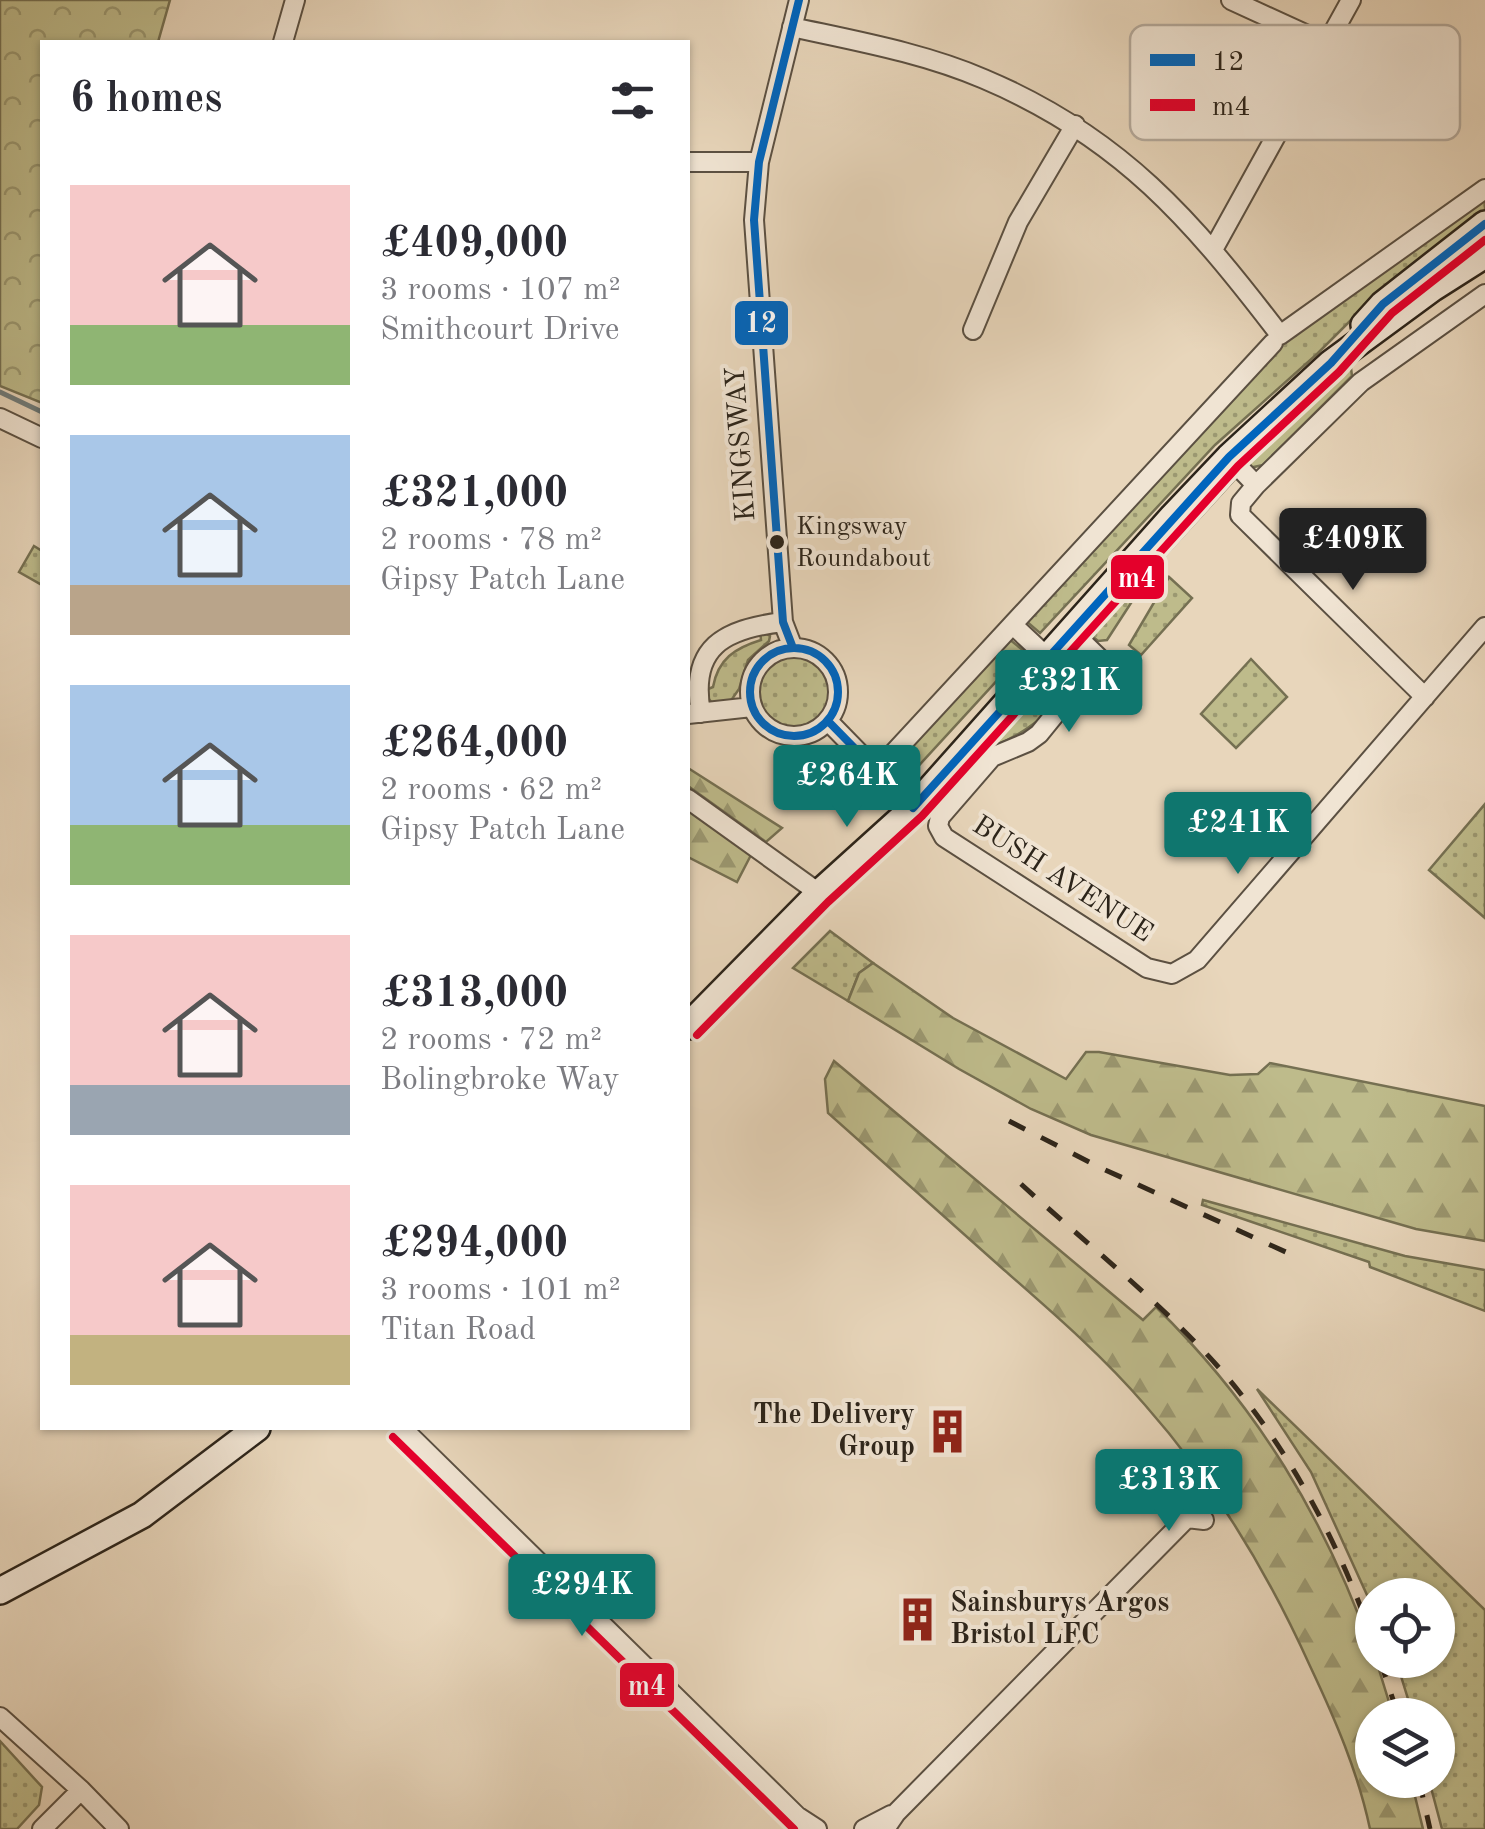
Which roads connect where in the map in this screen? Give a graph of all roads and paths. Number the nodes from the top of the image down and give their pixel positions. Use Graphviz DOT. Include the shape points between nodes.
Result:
graph roads {
  1 [pos="295,0"];
  2 [pos="799,0"];
  3 [pos="1231,0"];
  4 [pos="1350,0"];
  5 [pos="1286,25"];
  6 [pos="1337,25"];
  7 [pos="792,27"];
  8 [pos="283,40"];
  9 [pos="1074,125"];
  10 [pos="1274,140"];
  11 [pos="690,162"];
  12 [pos="759,162"];
  13 [pos="1485,189"];
  14 [pos="1485,224"];
  15 [pos="1214,248"];
  16 [pos="1485,256"];
  17 [pos="1485,294"];
  18 [pos="973,330"];
  19 [pos="1276,339"];
  20 [pos="1332,363"];
  21 [pos="0,418"];
  22 [pos="40,437"];
  23 [pos="1229,457"];
  24 [pos="1256,485"];
  25 [pos="783,622"];
  26 [pos="1014,626"];
  27 [pos="1485,627"];
  28 [pos="1070,630"];
  29 [pos="792,648"];
  30 [pos="1047,657"];
  31 [pos="1425,697"];
  32 [pos="752,707"];
  33 [pos="694,714"];
  34 [pos="828,721"];
  35 [pos="876,772"];
  36 [pos="690,800"];
  37 [pos="913,808"];
  38 [pos="819,893"];
  39 [pos="690,1024"];
  40 [pos="254,1430"];
  41 [pos="404,1430"];
  42 [pos="1193,1513"];
  43 [pos="0,1591"];
  44 [pos="0,1717"];
  45 [pos="81,1790"];
  46 [pos="896,1813"];
  47 [pos="800,1823"];
  48 [pos="42,1829"];
  49 [pos="119,1829"];
  50 [pos="817,1829"];
  51 [pos="864,1829"];
  52 [pos="885,1829"];
  1 -- 8 [label="street"];
  2 -- 7 [label="street, KINGSWAY"];
  3 -- 5 [label="street"];
  4 -- 6 [label="street"];
  7 -- 9 [label="street" via="983,78"];
  7 -- 12 [label="street, KINGSWAY"];
  9 -- 15 [label="street" via="1150,181"];
  9 -- 18 [label="street" via="1018,222"];
  10 -- 15 [label="street"];
  11 -- 12 [label="street"];
  12 -- 25 [label="street, KINGSWAY" via="754,220"];
  13 -- 19 [label="street"];
  14 -- 20 [label="main road" via="1383,304"];
  15 -- 19 [label="street"];
  16 -- 20 [label="main road"];
  17 -- 24 [label="street" via="1361,382"];
  19 -- 26 [label="street" via="1265,364"];
  20 -- 23 [label="main road"];
  21 -- 22 [label="street"];
  23 -- 24 [label="street"];
  23 -- 28 [label="main road"];
  24 -- 31 [label="street" via="1241,503 1240,516"];
  25 -- 29 [label="street, KINGSWAY"];
  25 -- 33 [label="street" via="746,626 713,647 698,676"];
  26 -- 30 [label="street"];
  26 -- 35 [label="street"];
  27 -- 31 [label="street, BUSH AVENUE"];
  28 -- 30 [label="main road"];
  28 -- 31 [label="street, BUSH AVENUE" via="1100,659 1040,734 992,756 938,826 944,837 1146,968 1172,974 1197,960"];
  29 -- 32 [label="street" via="757,667"];
  29 -- 34 [label="street" via="820,656 837,680"];
  30 -- 37 [label="main road"];
  32 -- 33 [label="street"];
  32 -- 34 [label="street" via="779,734 806,736"];
  34 -- 35 [label="street"];
  35 -- 37 [label="street"];
  36 -- 38 [label="street"];
  37 -- 38 [label="main road"];
  38 -- 39 [label="main road"];
  40 -- 43 [label="main road" via="142,1515"];
  41 -- 47 [label="street"];
  42 -- 46 [label="street"];
  44 -- 45 [label="street"];
  45 -- 48 [label="street"];
  45 -- 49 [label="street"];
  46 -- 51 [label="street"];
  46 -- 52 [label="street"];
  47 -- 50 [label="street"];
}
